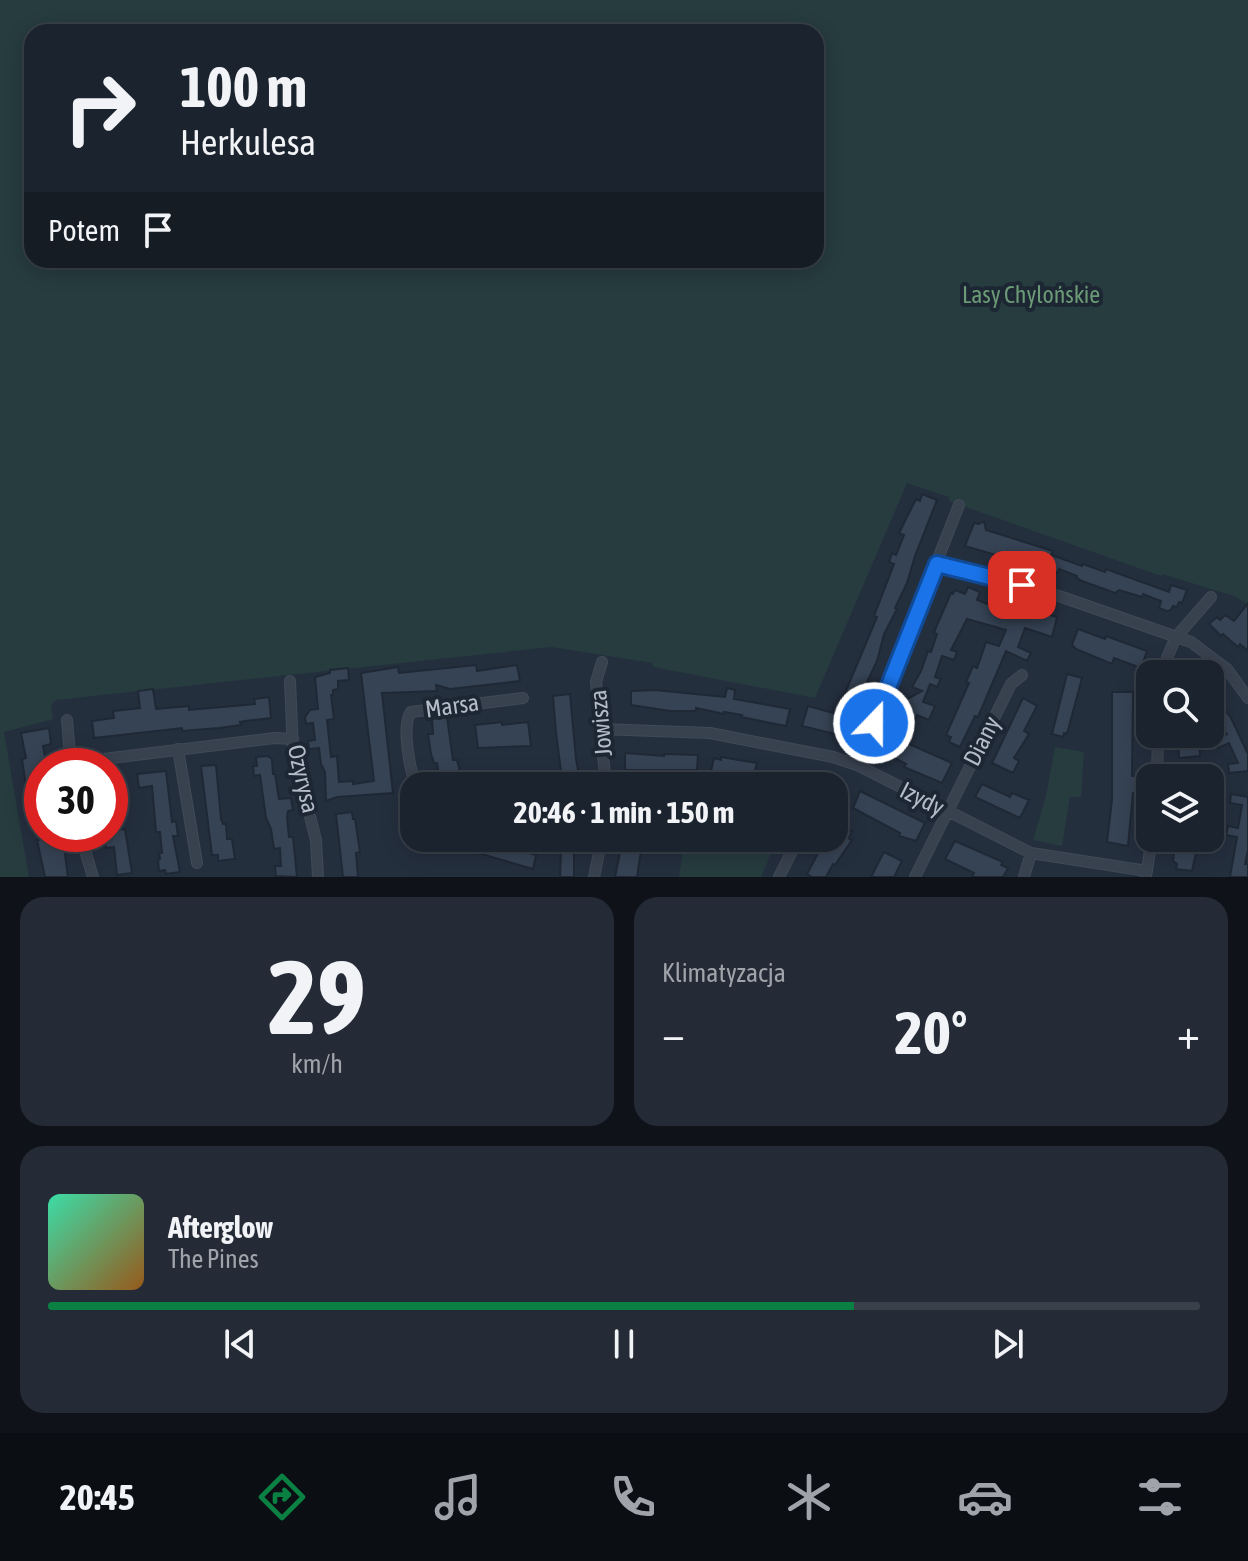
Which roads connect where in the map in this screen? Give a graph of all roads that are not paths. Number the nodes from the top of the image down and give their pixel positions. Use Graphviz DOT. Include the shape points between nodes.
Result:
graph roads {
  1 [pos="959,505"];
  2 [pos="937,564"];
  3 [pos="1211,597"];
  4 [pos="1176,637"];
  5 [pos="1166,660"];
  6 [pos="602,662"];
  7 [pos="1022,675"];
  8 [pos="290,681"];
  9 [pos="523,698"];
  10 [pos="1248,698"];
  11 [pos="67,720"];
  12 [pos="599,729"];
  13 [pos="293,739"];
  14 [pos="70,748"];
  15 [pos="178,749"];
  16 [pos="128,756"];
  17 [pos="857,765"];
  18 [pos="414,772"];
  19 [pos="604,772"];
  20 [pos="947,811"];
  21 [pos="85,852"];
  22 [pos="599,852"];
  23 [pos="792,852"];
  24 [pos="1150,852"];
  25 [pos="1031,853"];
  26 [pos="197,863"];
  27 [pos="1146,874"];
  28 [pos="93,877"];
  29 [pos="318,877"];
  30 [pos="594,877"];
  31 [pos="779,877"];
  32 [pos="915,877"];
  33 [pos="1024,877"];
  1 -- 2 [label="street"];
  2 -- 4 [label="street" via="1059,596"];
  2 -- 17 [label="street"];
  3 -- 4 [label="street"];
  4 -- 5 [label="street"];
  4 -- 10 [label="street" via="1227,669"];
  6 -- 12 [label="street, Jowisza" via="596,682"];
  7 -- 20 [label="street, Diany" via="1011,684"];
  8 -- 13 [label="street, Ozyrysa"];
  9 -- 18 [label="street, Marsa" via="411,712 406,727"];
  11 -- 14 [label="street"];
  12 -- 17 [label="street, Izydy" via="710,733"];
  12 -- 19 [label="street, Jowisza"];
  13 -- 15 [label="street"];
  13 -- 29 [label="street, Ozyrysa" via="316,840"];
  15 -- 16 [label="street"];
  15 -- 26 [label="street"];
  17 -- 20 [label="street, Izydy"];
  20 -- 25 [label="street, Izydy"];
  20 -- 32 [label="street, Diany"];
  21 -- 28 [label="street"];
  22 -- 30 [label="street"];
  23 -- 31 [label="street"];
  24 -- 27 [label="street"];
  25 -- 27 [label="street, Izydy"];
  25 -- 33 [label="street"];
}
